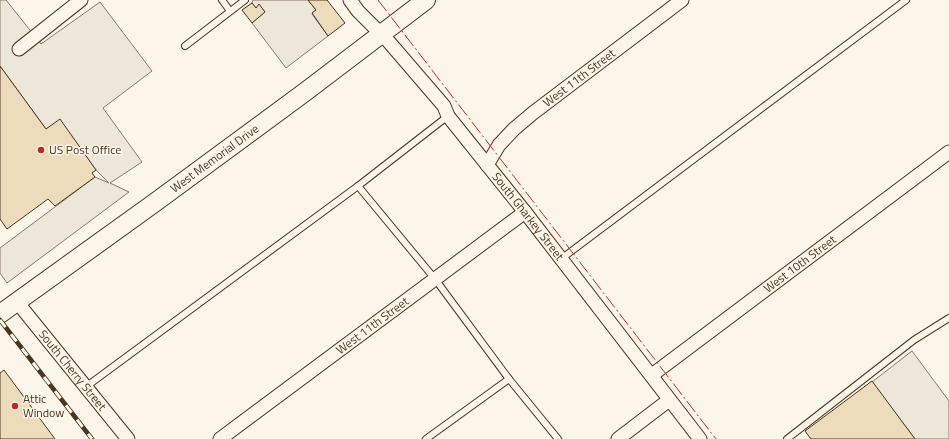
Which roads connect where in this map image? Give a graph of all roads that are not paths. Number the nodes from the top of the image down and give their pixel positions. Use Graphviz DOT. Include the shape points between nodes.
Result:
graph roads {
  1 [pos="81,0"];
  2 [pos="222,0"];
  3 [pos="245,0"];
  4 [pos="350,0"];
  5 [pos="426,0"];
  6 [pos="682,0"];
  7 [pos="906,0"];
  8 [pos="230,11"];
  9 [pos="381,34"];
  10 [pos="185,46"];
  11 [pos="19,49"];
  12 [pos="448,116"];
  13 [pos="949,152"];
  14 [pos="487,165"];
  15 [pos="358,186"];
  16 [pos="525,212"];
  17 [pos="561,259"];
  18 [pos="435,279"];
  19 [pos="17,302"];
  20 [pos="0,314"];
  21 [pos="949,318"];
  22 [pos="652,375"];
  23 [pos="509,379"];
  24 [pos="86,386"];
  25 [pos="669,400"];
  26 [pos="128,439"];
  27 [pos="220,439"];
  28 [pos="426,439"];
  29 [pos="558,439"];
  30 [pos="618,439"];
  31 [pos="700,439"];
  32 [pos="788,439"];
  1 -- 11 [label="street"];
  2 -- 8 [label="lane"];
  3 -- 8 [label="lane"];
  4 -- 9 [label="street, South Gharkey Street"];
  5 -- 9 [label="main road, West Memorial Drive"];
  6 -- 14 [label="street, West 11th Street" via="533,112 499,146"];
  7 -- 17 [label="lane"];
  8 -- 10 [label="lane"];
  9 -- 12 [label="street, South Gharkey Street" via="444,106"];
  9 -- 19 [label="main road, West Memorial Drive" via="157,202"];
  12 -- 14 [label="street, South Gharkey Street"];
  12 -- 15 [label="lane"];
  13 -- 22 [label="street, West 10th Street"];
  14 -- 16 [label="street, South Gharkey Street"];
  15 -- 18 [label="lane"];
  15 -- 24 [label="lane"];
  16 -- 17 [label="street, South Gharkey Street"];
  16 -- 18 [label="street, West 11th Street"];
  17 -- 22 [label="street, South Gharkey Street"];
  18 -- 23 [label="lane"];
  18 -- 27 [label="street, West 11th Street"];
  19 -- 20 [label="main road, West Memorial Drive"];
  19 -- 24 [label="street, South Cherry Street"];
  21 -- 32 [label="lane" via="914,340"];
  22 -- 25 [label="street, South Gharkey Street"];
  23 -- 28 [label="lane"];
  23 -- 29 [label="lane"];
  24 -- 26 [label="street, South Cherry Street"];
  25 -- 30 [label="street"];
  25 -- 31 [label="street, South Gharkey Street"];
}
